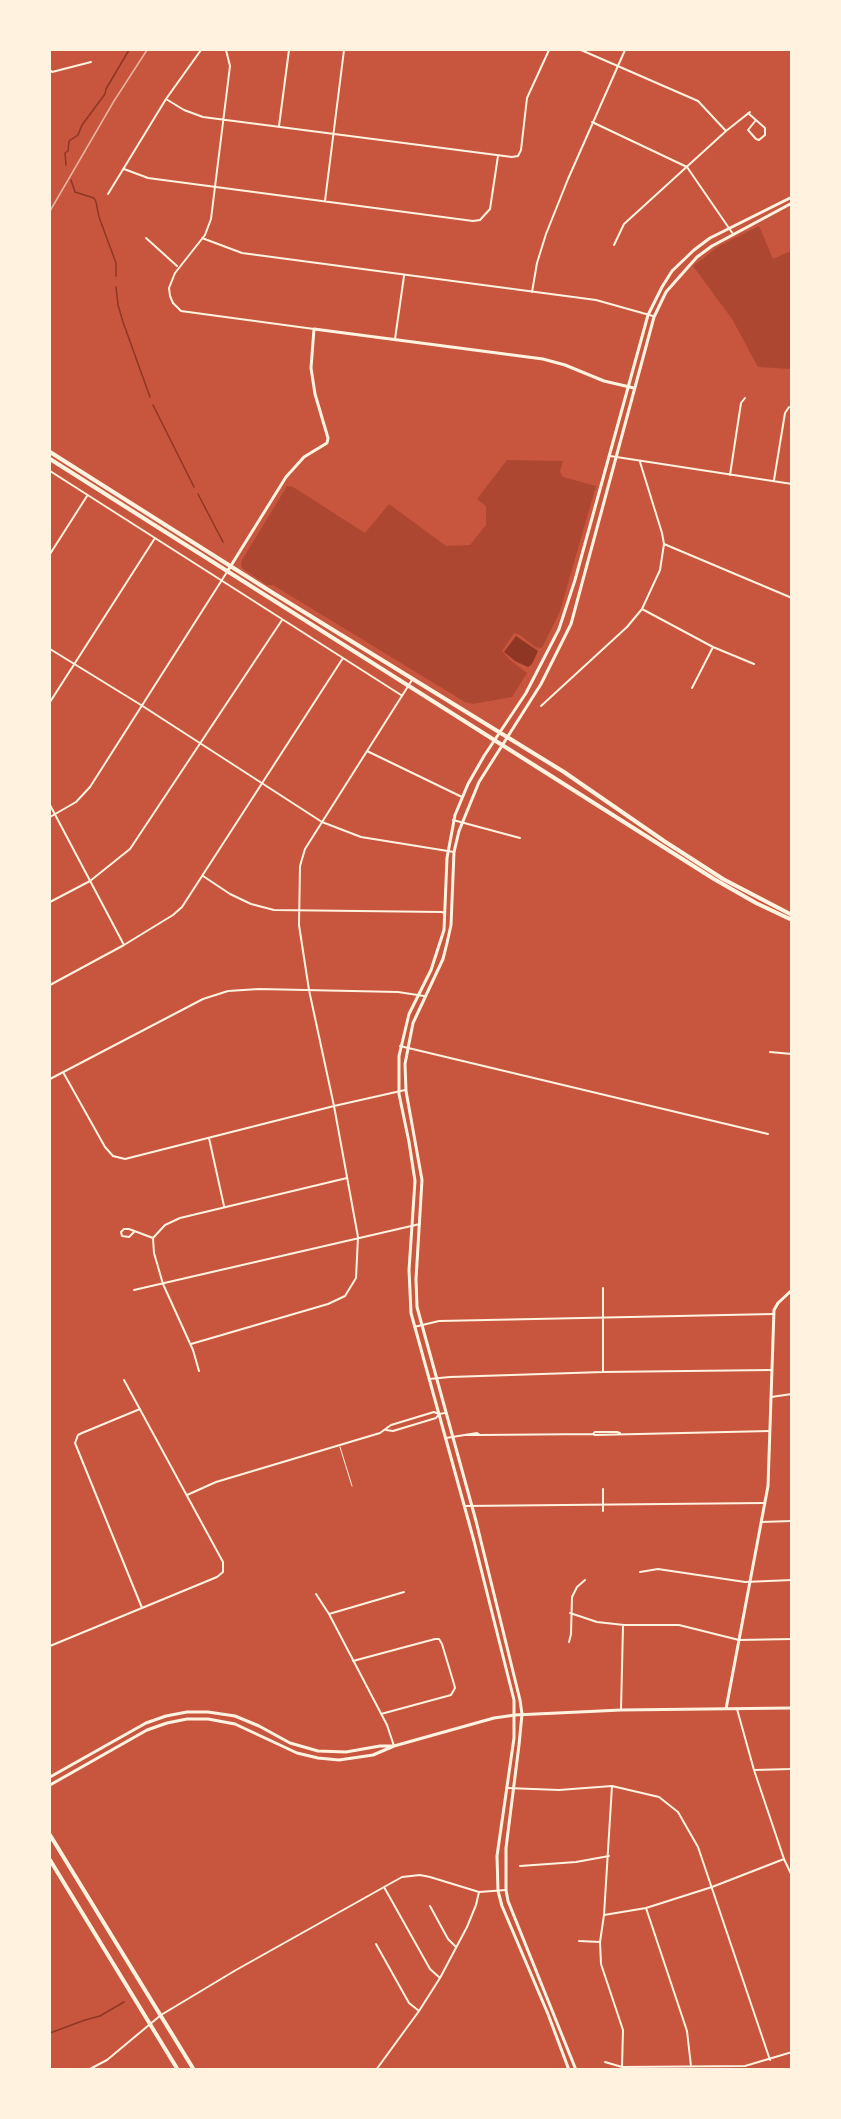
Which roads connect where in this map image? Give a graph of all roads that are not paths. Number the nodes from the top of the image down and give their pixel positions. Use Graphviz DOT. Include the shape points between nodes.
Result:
graph roads {
  1 [pos="201,50"];
  2 [pos="226,50"];
  3 [pos="289,50"];
  4 [pos="344,50"];
  5 [pos="549,50"];
  6 [pos="581,50"];
  7 [pos="625,50"];
  8 [pos="91,62"];
  9 [pos="619,66"];
  10 [pos="51,71"];
  11 [pos="166,99"];
  12 [pos="225,120"];
  13 [pos="756,120"];
  14 [pos="592,122"];
  15 [pos="279,126"];
  16 [pos="726,131"];
  17 [pos="333,133"];
  18 [pos="498,155"];
  19 [pos="687,167"];
  20 [pos="124,169"];
  21 [pos="216,186"];
  22 [pos="108,194"];
  23 [pos="792,197"];
  24 [pos="325,201"];
  25 [pos="792,203"];
  26 [pos="730,228"];
  27 [pos="734,234"];
  28 [pos="146,238"];
  29 [pos="202,238"];
  30 [pos="614,245"];
  31 [pos="178,267"];
  32 [pos="404,276"];
  33 [pos="532,292"];
  34 [pos="648,315"];
  35 [pos="654,317"];
  36 [pos="314,329"];
  37 [pos="395,339"];
  38 [pos="628,386"];
  39 [pos="634,388"];
  40 [pos="745,398"];
  41 [pos="789,407"];
  42 [pos="50,453"];
  43 [pos="610,456"];
  44 [pos="615,458"];
  45 [pos="50,459"];
  46 [pos="640,462"];
  47 [pos="50,471"];
  48 [pos="730,475"];
  49 [pos="774,481"];
  50 [pos="792,484"];
  51 [pos="88,495"];
  52 [pos="155,538"];
  53 [pos="664,544"];
  54 [pos="50,554"];
  55 [pos="230,565"];
  56 [pos="226,572"];
  57 [pos="221,580"];
  58 [pos="792,598"];
  59 [pos="642,609"];
  60 [pos="282,619"];
  61 [pos="713,647"];
  62 [pos="50,649"];
  63 [pos="343,658"];
  64 [pos="754,664"];
  65 [pos="74,665"];
  66 [pos="414,678"];
  67 [pos="409,686"];
  68 [pos="692,688"];
  69 [pos="402,695"];
  70 [pos="50,702"];
  71 [pos="141,705"];
  72 [pos="541,706"];
  73 [pos="500,731"];
  74 [pos="508,737"];
  75 [pos="494,740"];
  76 [pos="201,745"];
  77 [pos="502,745"];
  78 [pos="366,750"];
  79 [pos="261,783"];
  80 [pos="462,797"];
  81 [pos="50,805"];
  82 [pos="55,814"];
  83 [pos="50,818"];
  84 [pos="453,820"];
  85 [pos="322,822"];
  86 [pos="462,822"];
  87 [pos="520,838"];
  88 [pos="447,850"];
  89 [pos="454,852"];
  90 [pos="203,876"];
  91 [pos="90,881"];
  92 [pos="50,902"];
  93 [pos="300,911"];
  94 [pos="445,914"];
  95 [pos="792,915"];
  96 [pos="451,917"];
  97 [pos="792,920"];
  98 [pos="124,945"];
  99 [pos="50,985"];
  100 [pos="309,990"];
  101 [pos="418,995"];
  102 [pos="425,996"];
  103 [pos="400,1046"];
  104 [pos="407,1048"];
  105 [pos="770,1052"];
  106 [pos="792,1054"];
  107 [pos="63,1071"];
  108 [pos="50,1079"];
  109 [pos="406,1090"];
  110 [pos="399,1091"];
  111 [pos="334,1106"];
  112 [pos="768,1134"];
  113 [pos="209,1138"];
  114 [pos="347,1178"];
  115 [pos="224,1207"];
  116 [pos="420,1224"];
  117 [pos="413,1225"];
  118 [pos="134,1232"];
  119 [pos="358,1237"];
  120 [pos="153,1238"];
  121 [pos="164,1284"];
  122 [pos="603,1288"];
  123 [pos="134,1290"];
  124 [pos="792,1290"];
  125 [pos="773,1314"];
  126 [pos="603,1317"];
  127 [pos="420,1325"];
  128 [pos="414,1327"];
  129 [pos="191,1344"];
  130 [pos="772,1370"];
  131 [pos="199,1371"];
  132 [pos="603,1372"];
  133 [pos="429,1379"];
  134 [pos="436,1379"];
  135 [pos="124,1380"];
  136 [pos="792,1394"];
  137 [pos="771,1397"];
  138 [pos="140,1409"];
  139 [pos="446,1412"];
  140 [pos="439,1414"];
  141 [pos="386,1430"];
  142 [pos="770,1431"];
  143 [pos="446,1438"];
  144 [pos="453,1438"];
  145 [pos="340,1445"];
  146 [pos="352,1486"];
  147 [pos="603,1489"];
  148 [pos="187,1495"];
  149 [pos="765,1503"];
  150 [pos="471,1505"];
  151 [pos="603,1505"];
  152 [pos="464,1506"];
  153 [pos="603,1511"];
  154 [pos="792,1521"];
  155 [pos="761,1522"];
  156 [pos="640,1572"];
  157 [pos="585,1580"];
  158 [pos="792,1580"];
  159 [pos="750,1582"];
  160 [pos="404,1592"];
  161 [pos="316,1594"];
  162 [pos="142,1608"];
  163 [pos="570,1613"];
  164 [pos="329,1614"];
  165 [pos="624,1625"];
  166 [pos="792,1639"];
  167 [pos="739,1640"];
  168 [pos="569,1642"];
  169 [pos="50,1646"];
  170 [pos="353,1661"];
  171 [pos="792,1708"];
  172 [pos="726,1709"];
  173 [pos="737,1709"];
  174 [pos="621,1710"];
  175 [pos="381,1714"];
  176 [pos="522,1714"];
  177 [pos="515,1715"];
  178 [pos="126,1734"];
  179 [pos="129,1740"];
  180 [pos="394,1746"];
  181 [pos="792,1769"];
  182 [pos="754,1770"];
  183 [pos="50,1777"];
  184 [pos="50,1785"];
  185 [pos="612,1786"];
  186 [pos="507,1788"];
  187 [pos="514,1788"];
  188 [pos="50,1835"];
  189 [pos="609,1856"];
  190 [pos="784,1859"];
  191 [pos="50,1860"];
  192 [pos="520,1866"];
  193 [pos="792,1876"];
  194 [pos="384,1887"];
  195 [pos="712,1887"];
  196 [pos="506,1890"];
  197 [pos="498,1891"];
  198 [pos="479,1892"];
  199 [pos="430,1906"];
  200 [pos="645,1908"];
  201 [pos="604,1916"];
  202 [pos="579,1941"];
  203 [pos="600,1942"];
  204 [pos="376,1944"];
  205 [pos="456,1947"];
  206 [pos="440,1978"];
  207 [pos="419,2011"];
  208 [pos="161,2015"];
  209 [pos="150,2024"];
  210 [pos="792,2052"];
  211 [pos="770,2060"];
  212 [pos="605,2062"];
  213 [pos="691,2066"];
  214 [pos="622,2067"];
  215 [pos="88,2070"];
  216 [pos="178,2070"];
  217 [pos="194,2070"];
  218 [pos="376,2070"];
  219 [pos="569,2070"];
  220 [pos="576,2070"];
  1 -- 11 [label="street"];
  2 -- 12 [label="street" via="230,66"];
  3 -- 15 [label="street"];
  4 -- 17 [label="street"];
  5 -- 18 [label="street" via="528,96 522,148 518,156"];
  6 -- 9 [label="street"];
  7 -- 9 [label="street"];
  8 -- 10 [label="street"];
  9 -- 14 [label="street"];
  9 -- 16 [label="street" via="698,101"];
  11 -- 12 [label="street" via="203,117"];
  11 -- 20 [label="street"];
  12 -- 15 [label="street"];
  12 -- 21 [label="street"];
  13 -- 13 [label="street" via="766,132 759,140 748,130"];
  13 -- 16 [label="street" via="749,113"];
  14 -- 19 [label="street"];
  14 -- 33 [label="street" via="546,234"];
  15 -- 17 [label="street"];
  16 -- 19 [label="street"];
  17 -- 18 [label="street"];
  17 -- 24 [label="street"];
  18 -- 24 [label="street" via="490,209 480,220"];
  19 -- 26 [label="street"];
  19 -- 30 [label="street" via="624,224"];
  20 -- 21 [label="street" via="148,178"];
  20 -- 22 [label="street"];
  21 -- 24 [label="street"];
  21 -- 29 [label="street" via="211,219"];
  23 -- 26 [label="main road"];
  25 -- 27 [label="main road"];
  26 -- 27 [label="street"];
  26 -- 34 [label="main road" via="694,250 672,272"];
  27 -- 35 [label="main road" via="704,251 683,271 666,292"];
  28 -- 31 [label="street"];
  29 -- 31 [label="street"];
  29 -- 32 [label="street" via="242,253"];
  31 -- 36 [label="street" via="169,293 181,311"];
  32 -- 33 [label="street"];
  32 -- 37 [label="street"];
  33 -- 34 [label="street" via="596,300"];
  34 -- 35 [label="street"];
  34 -- 38 [label="main road"];
  35 -- 39 [label="main road"];
  36 -- 37 [label="main road"];
  36 -- 55 [label="main road" via="311,368 327,443 294,468"];
  37 -- 38 [label="main road" via="543,359"];
  38 -- 39 [label="main road"];
  38 -- 43 [label="main road"];
  39 -- 44 [label="main road"];
  40 -- 48 [label="street"];
  41 -- 49 [label="street"];
  42 -- 55 [label="main road"];
  43 -- 44 [label="street"];
  43 -- 73 [label="main road" via="555,639"];
  44 -- 46 [label="street"];
  44 -- 74 [label="main road" via="571,624 541,684"];
  45 -- 56 [label="main road"];
  46 -- 48 [label="street"];
  46 -- 53 [label="street"];
  47 -- 51 [label="street"];
  48 -- 49 [label="street"];
  49 -- 50 [label="street"];
  51 -- 52 [label="street"];
  51 -- 54 [label="street"];
  52 -- 57 [label="street"];
  52 -- 65 [label="street"];
  53 -- 58 [label="street"];
  53 -- 59 [label="street" via="660,570"];
  55 -- 56 [label="main road"];
  55 -- 66 [label="main road"];
  56 -- 57 [label="street"];
  56 -- 67 [label="main road"];
  57 -- 60 [label="street"];
  57 -- 71 [label="street"];
  59 -- 61 [label="street"];
  59 -- 72 [label="street"];
  60 -- 63 [label="street"];
  60 -- 76 [label="street"];
  61 -- 64 [label="street"];
  61 -- 68 [label="street"];
  62 -- 65 [label="street"];
  63 -- 69 [label="street"];
  63 -- 79 [label="street"];
  65 -- 70 [label="street"];
  65 -- 71 [label="street"];
  66 -- 67 [label="street"];
  66 -- 73 [label="main road"];
  67 -- 69 [label="street"];
  67 -- 75 [label="main road"];
  69 -- 78 [label="street"];
  71 -- 76 [label="street"];
  71 -- 82 [label="street" via="85,794"];
  73 -- 74 [label="main road"];
  73 -- 75 [label="main road"];
  74 -- 77 [label="main road"];
  74 -- 95 [label="main road" via="717,875"];
  75 -- 77 [label="main road"];
  75 -- 80 [label="main road"];
  76 -- 79 [label="street"];
  76 -- 91 [label="street" via="130,849"];
  77 -- 86 [label="main road" via="479,782"];
  77 -- 97 [label="main road" via="721,883"];
  78 -- 80 [label="street"];
  78 -- 85 [label="street"];
  79 -- 85 [label="street"];
  79 -- 90 [label="street"];
  80 -- 84 [label="main road"];
  81 -- 82 [label="street"];
  82 -- 83 [label="street"];
  82 -- 91 [label="street"];
  84 -- 86 [label="street"];
  84 -- 88 [label="main road"];
  85 -- 88 [label="street" via="360,837"];
  85 -- 93 [label="street" via="302,857"];
  86 -- 87 [label="street"];
  86 -- 89 [label="main road"];
  88 -- 89 [label="street"];
  88 -- 94 [label="main road"];
  89 -- 96 [label="main road"];
  90 -- 93 [label="street" via="251,904"];
  90 -- 98 [label="street" via="173,915"];
  91 -- 92 [label="street"];
  91 -- 98 [label="street"];
  93 -- 94 [label="street"];
  93 -- 100 [label="street"];
  94 -- 96 [label="lane"];
  94 -- 101 [label="main road" via="436,957"];
  96 -- 102 [label="main road" via="443,959"];
  98 -- 99 [label="street"];
  100 -- 101 [label="street"];
  100 -- 107 [label="street" via="259,989 212,995"];
  100 -- 111 [label="street"];
  101 -- 102 [label="street"];
  101 -- 103 [label="main road"];
  102 -- 104 [label="main road"];
  103 -- 104 [label="street"];
  103 -- 110 [label="main road"];
  104 -- 109 [label="main road"];
  104 -- 112 [label="street"];
  105 -- 106 [label="street"];
  107 -- 108 [label="street"];
  107 -- 113 [label="street" via="113,1156 125,1159"];
  109 -- 110 [label="street"];
  109 -- 116 [label="main road" via="420,1167"];
  110 -- 111 [label="street"];
  110 -- 117 [label="main road" via="414,1167"];
  111 -- 113 [label="street"];
  111 -- 114 [label="street"];
  113 -- 115 [label="street"];
  114 -- 115 [label="street"];
  114 -- 119 [label="street"];
  115 -- 120 [label="street" via="180,1218 165,1225"];
  116 -- 117 [label="street"];
  116 -- 127 [label="main road" via="416,1293"];
  117 -- 119 [label="street"];
  117 -- 128 [label="main road" via="409,1285"];
  118 -- 120 [label="street"];
  119 -- 121 [label="street"];
  119 -- 129 [label="street" via="356,1278 345,1296"];
  120 -- 121 [label="street"];
  121 -- 123 [label="street"];
  121 -- 129 [label="street"];
  122 -- 126 [label="street"];
  124 -- 125 [label="main road" via="776,1305"];
  125 -- 126 [label="street"];
  125 -- 130 [label="main road"];
  126 -- 127 [label="street" via="439,1321"];
  126 -- 132 [label="street"];
  127 -- 128 [label="street"];
  127 -- 134 [label="main road"];
  128 -- 133 [label="main road"];
  129 -- 131 [label="street"];
  130 -- 132 [label="street"];
  130 -- 137 [label="main road"];
  132 -- 134 [label="street"];
  133 -- 134 [label="street"];
  133 -- 140 [label="main road"];
  134 -- 139 [label="main road"];
  135 -- 138 [label="street"];
  136 -- 137 [label="street"];
  137 -- 142 [label="main road"];
  138 -- 148 [label="street"];
  138 -- 162 [label="street" via="82,1433 76,1438 75,1447"];
  139 -- 140 [label="street"];
  139 -- 144 [label="main road"];
  140 -- 141 [label="street"];
  140 -- 141 [label="street" via="434,1412"];
  140 -- 143 [label="main road"];
  141 -- 145 [label="street"];
  142 -- 144 [label="street"];
  142 -- 149 [label="main road"];
  143 -- 144 [label="street"];
  143 -- 152 [label="main road"];
  144 -- 150 [label="main road"];
  145 -- 146 [label="lane"];
  145 -- 148 [label="street" via="216,1482"];
  147 -- 151 [label="street"];
  148 -- 162 [label="street" via="223,1562 223,1572"];
  149 -- 151 [label="street"];
  149 -- 155 [label="main road"];
  150 -- 151 [label="street"];
  150 -- 152 [label="street"];
  150 -- 176 [label="main road"];
  151 -- 153 [label="street"];
  152 -- 177 [label="main road"];
  154 -- 155 [label="street"];
  155 -- 159 [label="main road"];
  156 -- 159 [label="street" via="658,1569"];
  157 -- 163 [label="street" via="574,1592"];
  158 -- 159 [label="street"];
  159 -- 167 [label="main road"];
  160 -- 164 [label="street"];
  161 -- 164 [label="street"];
  162 -- 169 [label="street"];
  163 -- 165 [label="street"];
  163 -- 168 [label="street"];
  164 -- 170 [label="street"];
  165 -- 167 [label="street" via="679,1625"];
  165 -- 174 [label="street"];
  166 -- 167 [label="street"];
  167 -- 172 [label="main road"];
  170 -- 175 [label="street"];
  170 -- 175 [label="street" via="435,1639 442,1644 455,1688 451,1695"];
  171 -- 173 [label="main road"];
  172 -- 173 [label="main road"];
  172 -- 174 [label="main road"];
  173 -- 182 [label="street"];
  174 -- 176 [label="main road"];
  175 -- 180 [label="street"];
  176 -- 177 [label="main road"];
  176 -- 187 [label="main road"];
  177 -- 180 [label="main road"];
  177 -- 186 [label="main road"];
  178 -- 179 [label="main road"];
  178 -- 180 [label="main road" via="159,1718 201,1711 235,1716 290,1743 318,1751"];
  178 -- 183 [label="main road"];
  179 -- 180 [label="main road" via="160,1725 201,1718 241,1726 291,1751 325,1759 346,1760"];
  179 -- 184 [label="main road"];
  181 -- 182 [label="street"];
  182 -- 190 [label="street"];
  185 -- 187 [label="street"];
  185 -- 189 [label="street"];
  185 -- 195 [label="street" via="659,1797 678,1812 698,1847"];
  186 -- 187 [label="street"];
  186 -- 197 [label="main road" via="497,1856"];
  187 -- 196 [label="main road" via="506,1848"];
  188 -- 208 [label="main road"];
  189 -- 192 [label="street"];
  189 -- 201 [label="street"];
  190 -- 193 [label="street"];
  190 -- 195 [label="street"];
  191 -- 209 [label="main road"];
  194 -- 198 [label="street" via="402,1877 420,1875"];
  194 -- 206 [label="street" via="430,1970"];
  194 -- 208 [label="street"];
  195 -- 200 [label="street"];
  195 -- 211 [label="street"];
  196 -- 197 [label="street"];
  196 -- 220 [label="main road"];
  197 -- 198 [label="street"];
  197 -- 219 [label="main road"];
  198 -- 205 [label="street"];
  199 -- 205 [label="street"];
  200 -- 201 [label="street"];
  200 -- 213 [label="street" via="687,2031"];
  201 -- 203 [label="street"];
  202 -- 203 [label="street"];
  203 -- 214 [label="street" via="602,1964 623,2030"];
  204 -- 207 [label="street" via="410,2003"];
  205 -- 206 [label="street"];
  206 -- 207 [label="street"];
  207 -- 218 [label="street"];
  208 -- 209 [label="street"];
  208 -- 217 [label="main road"];
  209 -- 215 [label="street" via="107,2060"];
  209 -- 216 [label="main road"];
  210 -- 211 [label="street"];
  211 -- 213 [label="street" via="745,2066"];
  212 -- 214 [label="street"];
  213 -- 214 [label="street"];
}
